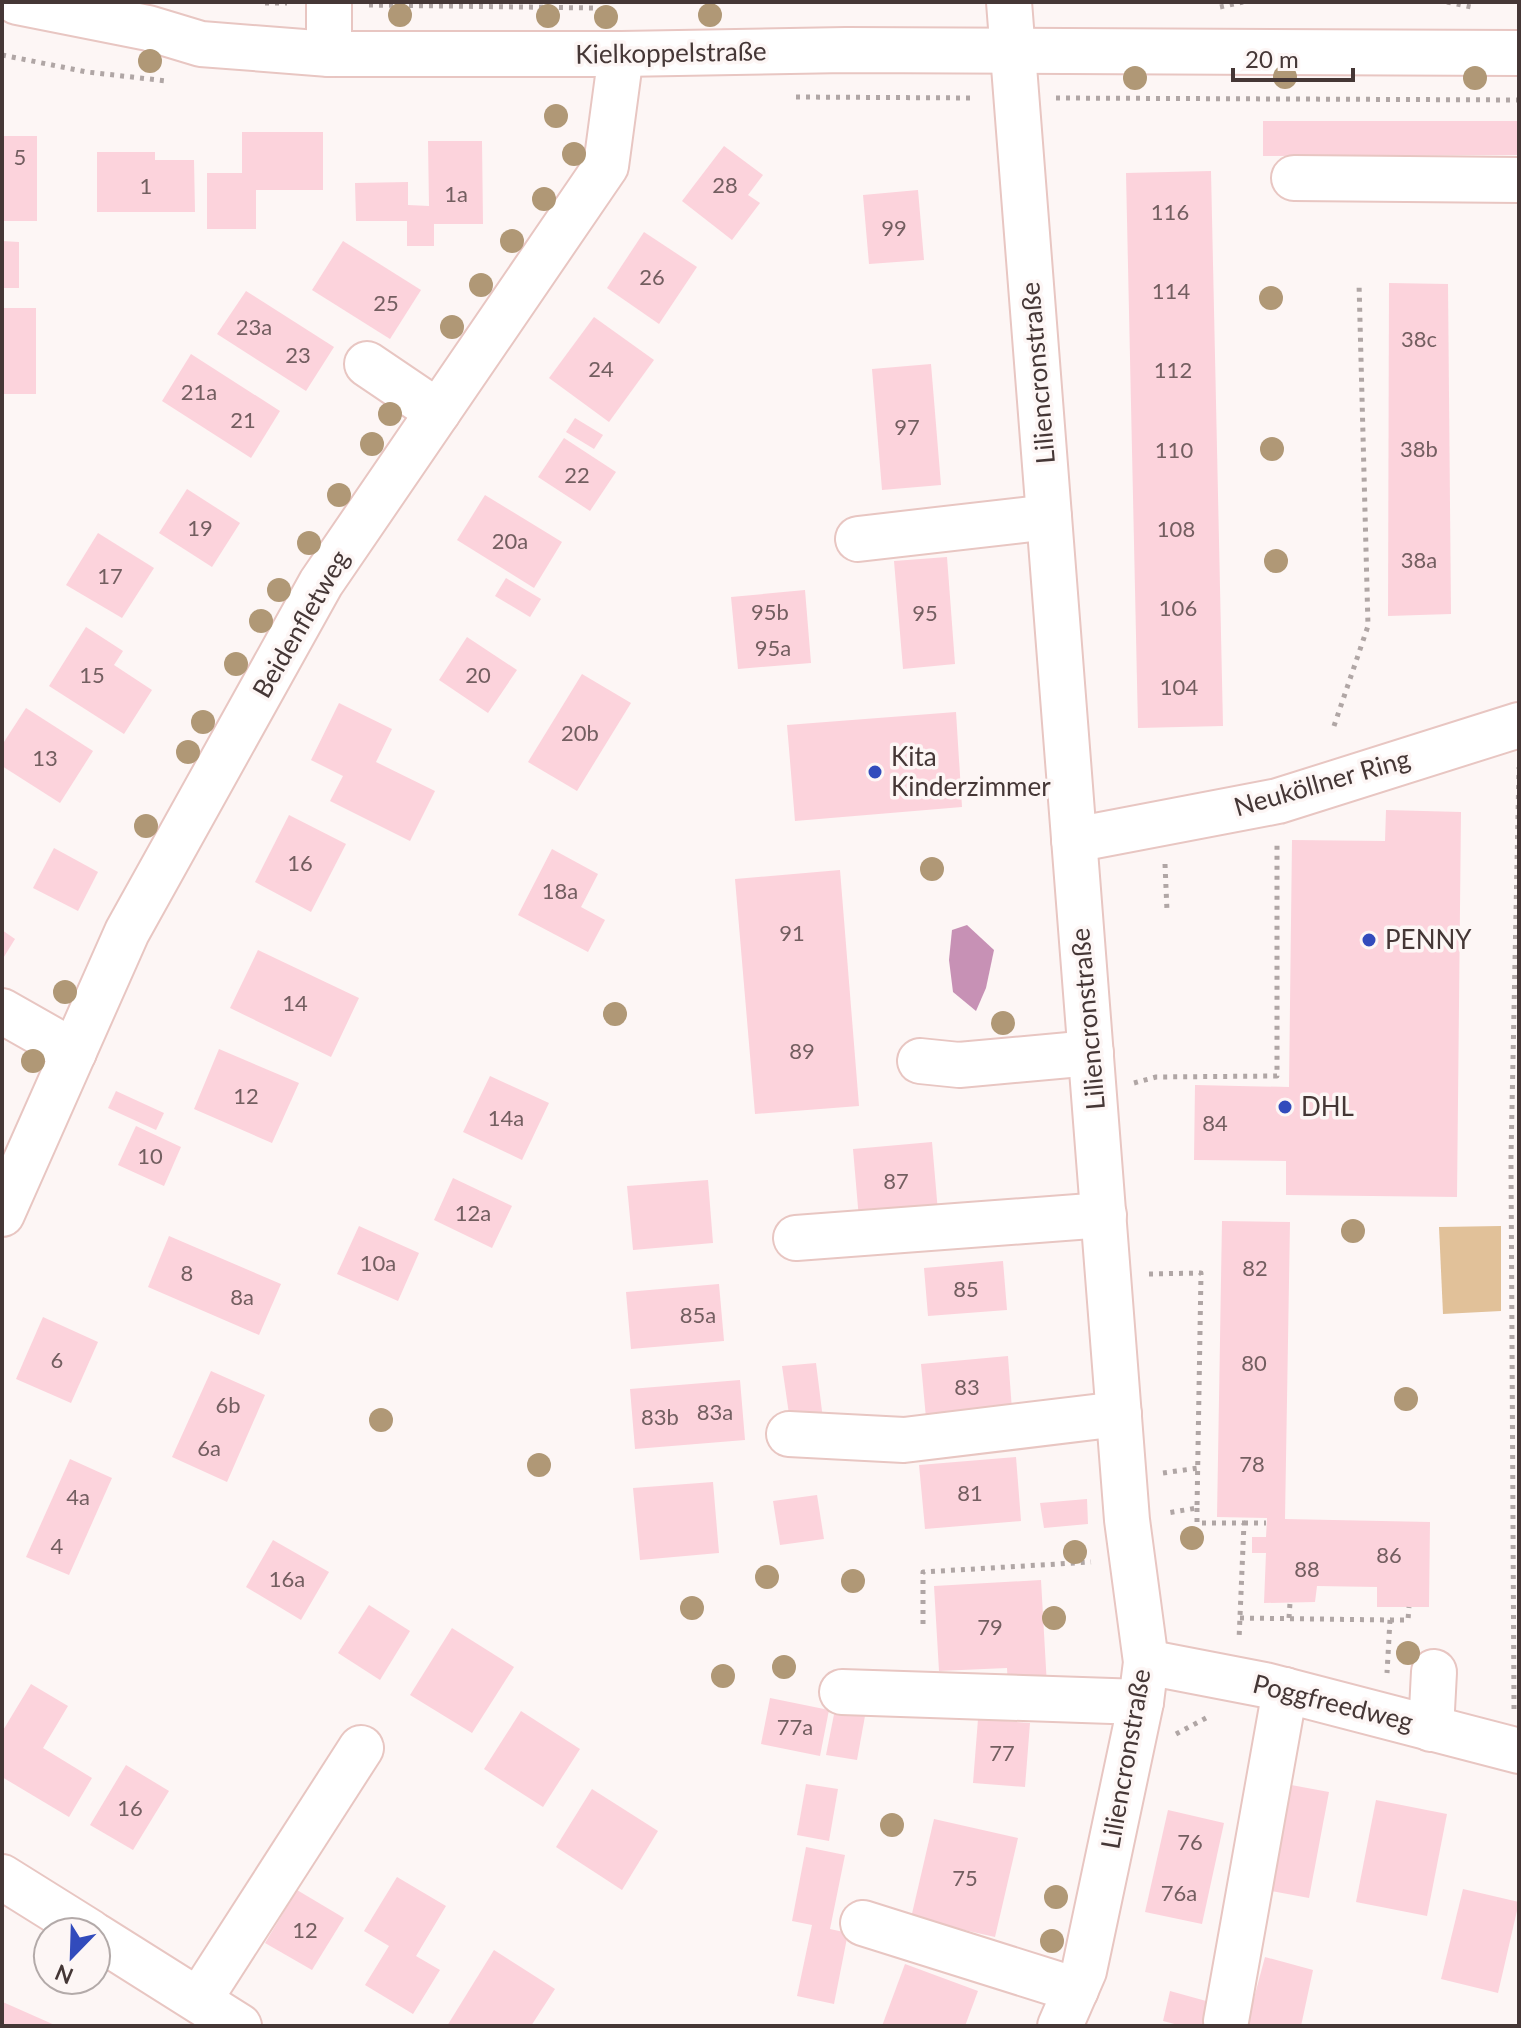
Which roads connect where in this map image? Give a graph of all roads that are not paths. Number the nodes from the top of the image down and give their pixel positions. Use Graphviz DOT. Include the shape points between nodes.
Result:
graph roads {
  1 [pos="17,2"];
  2 [pos="329,2"];
  3 [pos="1009,2"];
  4 [pos="1013,52"];
  5 [pos="1519,53"];
  6 [pos="329,54"];
  7 [pos="621,54"];
  8 [pos="1294,178"];
  9 [pos="1519,180"];
  10 [pos="367,364"];
  11 [pos="438,412"];
  12 [pos="1049,517"];
  13 [pos="858,539"];
  14 [pos="1519,725"];
  15 [pos="1074,840"];
  16 [pos="2,1011"];
  17 [pos="74,1052"];
  18 [pos="920,1061"];
  19 [pos="1093,1074"];
  20 [pos="2,1214"];
  21 [pos="1104,1215"];
  22 [pos="796,1238"];
  23 [pos="1119,1414"];
  24 [pos="789,1434"];
  25 [pos="1434,1672"];
  26 [pos="1067,1676"];
  27 [pos="1143,1682"];
  28 [pos="1285,1690"];
  29 [pos="842,1692"];
  30 [pos="1431,1729"];
  31 [pos="361,1748"];
  32 [pos="1516,1751"];
  33 [pos="2,1877"];
  34 [pos="64,1916"];
  35 [pos="863,1923"];
  36 [pos="112,1946"];
  37 [pos="199,2000"];
  38 [pos="1068,2008"];
  39 [pos="1226,2021"];
  40 [pos="239,2026"];
  1 -- 6 [label="street, Kielkoppelstraße" via="201,44"];
  2 -- 6 [label="street"];
  3 -- 4 [label="street, Liliencronstraße"];
  4 -- 5 [label="street, Kielkoppelstraße"];
  4 -- 7 [label="street, Kielkoppelstraße"];
  4 -- 12 [label="street, Liliencronstraße"];
  6 -- 7 [label="street, Kielkoppelstraße"];
  7 -- 11 [label="street, Beidenfletweg" via="606,166"];
  8 -- 9 [label="street"];
  10 -- 11 [label="street"];
  11 -- 17 [label="street, Beidenfletweg" via="321,583 127,932"];
  12 -- 13 [label="street"];
  12 -- 15 [label="street, Liliencronstraße"];
  14 -- 15 [label="street, Neuköllner Ring" via="1278,801"];
  15 -- 19 [label="street, Liliencronstraße"];
  16 -- 17 [label="street"];
  17 -- 20 [label="street, Beidenfletweg"];
  18 -- 19 [label="street"];
  19 -- 21 [label="street, Liliencronstraße"];
  21 -- 22 [label="street"];
  21 -- 23 [label="street, Liliencronstraße"];
  23 -- 24 [label="street" via="904,1440"];
  23 -- 27 [label="street, Liliencronstraße"];
  25 -- 30 [label="street"];
  26 -- 27 [label="street"];
  27 -- 28 [label="street, Poggfreedweg" via="1237,1679"];
  27 -- 29 [label="street"];
  27 -- 38 [label="street, Liliencronstraße" via="1084,1971"];
  28 -- 30 [label="street, Poggfreedweg"];
  28 -- 39 [label="street"];
  30 -- 32 [label="street, Poggfreedweg"];
  31 -- 37 [label="street"];
  33 -- 34 [label="street"];
  35 -- 38 [label="street"];
  36 -- 37 [label="street"];
  37 -- 40 [label="street"];
}
